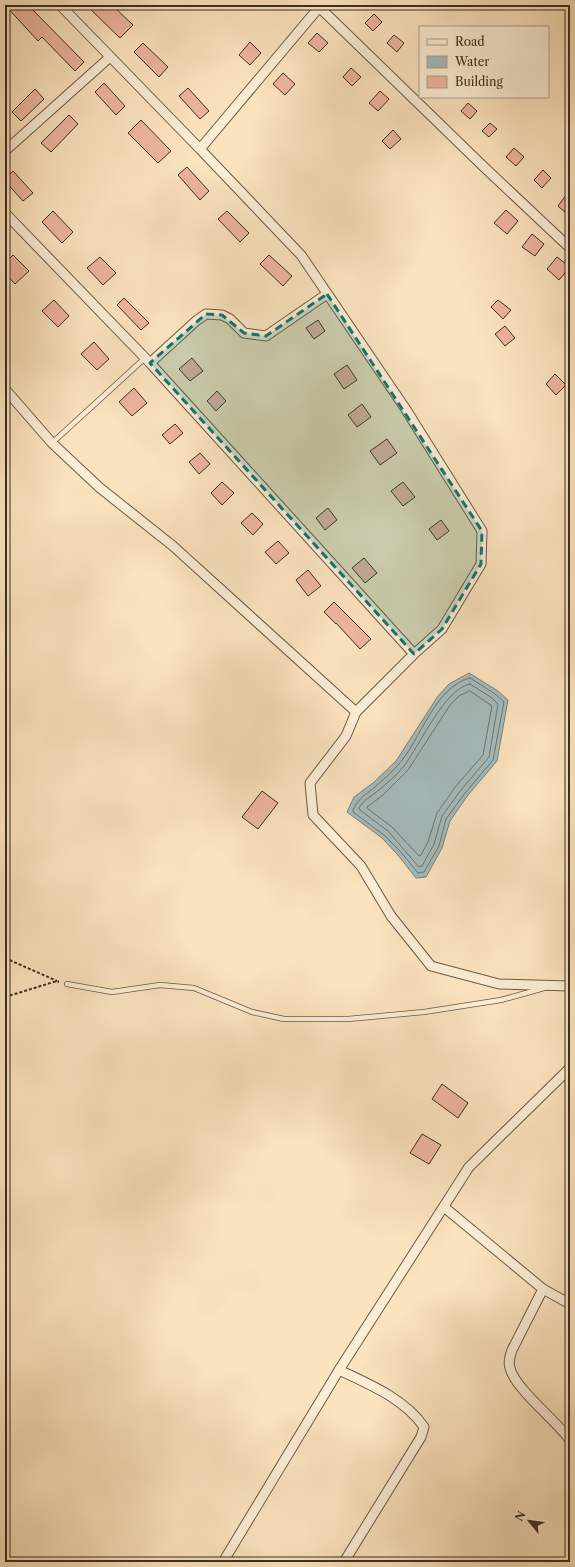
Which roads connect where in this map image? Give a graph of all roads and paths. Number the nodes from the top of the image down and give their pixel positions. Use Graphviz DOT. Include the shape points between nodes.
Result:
graph roads {
  1 [pos="60,5"];
  2 [pos="319,6"];
  3 [pos="110,57"];
  4 [pos="200,149"];
  5 [pos="5,151"];
  6 [pos="5,213"];
  7 [pos="570,248"];
  8 [pos="327,294"];
  9 [pos="148,360"];
  10 [pos="5,389"];
  11 [pos="52,443"];
  12 [pos="414,654"];
  13 [pos="356,712"];
  14 [pos="5,958"];
  15 [pos="57,981"];
  16 [pos="67,984"];
  17 [pos="552,986"];
  18 [pos="570,986"];
  19 [pos="5,997"];
  20 [pos="570,1068"];
  21 [pos="444,1207"];
  22 [pos="544,1289"];
  23 [pos="570,1304"];
  24 [pos="340,1370"];
  25 [pos="570,1440"];
  26 [pos="223,1562"];
  27 [pos="344,1562"];
  1 -- 3 [label="street"];
  2 -- 4 [label="street"];
  2 -- 7 [label="street"];
  3 -- 4 [label="street"];
  3 -- 5 [label="street"];
  4 -- 8 [label="street" via="301,255"];
  6 -- 9 [label="street"];
  8 -- 9 [label="street" via="266,336 244,333 230,319 222,315 206,314"];
  8 -- 12 [label="street" via="405,408 482,531 481,564 442,629"];
  9 -- 11 [label="lane"];
  9 -- 12 [label="street"];
  10 -- 11 [label="street"];
  11 -- 13 [label="street" via="100,488 173,546"];
  12 -- 13 [label="street"];
  13 -- 17 [label="street" via="346,736 310,783 313,815 360,866 391,916 431,966 499,984"];
  14 -- 15 [label="path"];
  15 -- 16 [label="path"];
  15 -- 19 [label="path"];
  16 -- 17 [label="lane" via="112,992 160,986 194,988 252,1012 284,1019 348,1019 424,1012 501,1000"];
  17 -- 18 [label="street"];
  20 -- 21 [label="street" via="469,1168"];
  21 -- 22 [label="street"];
  21 -- 24 [label="street"];
  22 -- 23 [label="street"];
  22 -- 25 [label="street" via="512,1350 510,1370 516,1381"];
  24 -- 26 [label="street"];
  24 -- 27 [label="street" via="372,1385 407,1408 424,1427 421,1438"];
}
